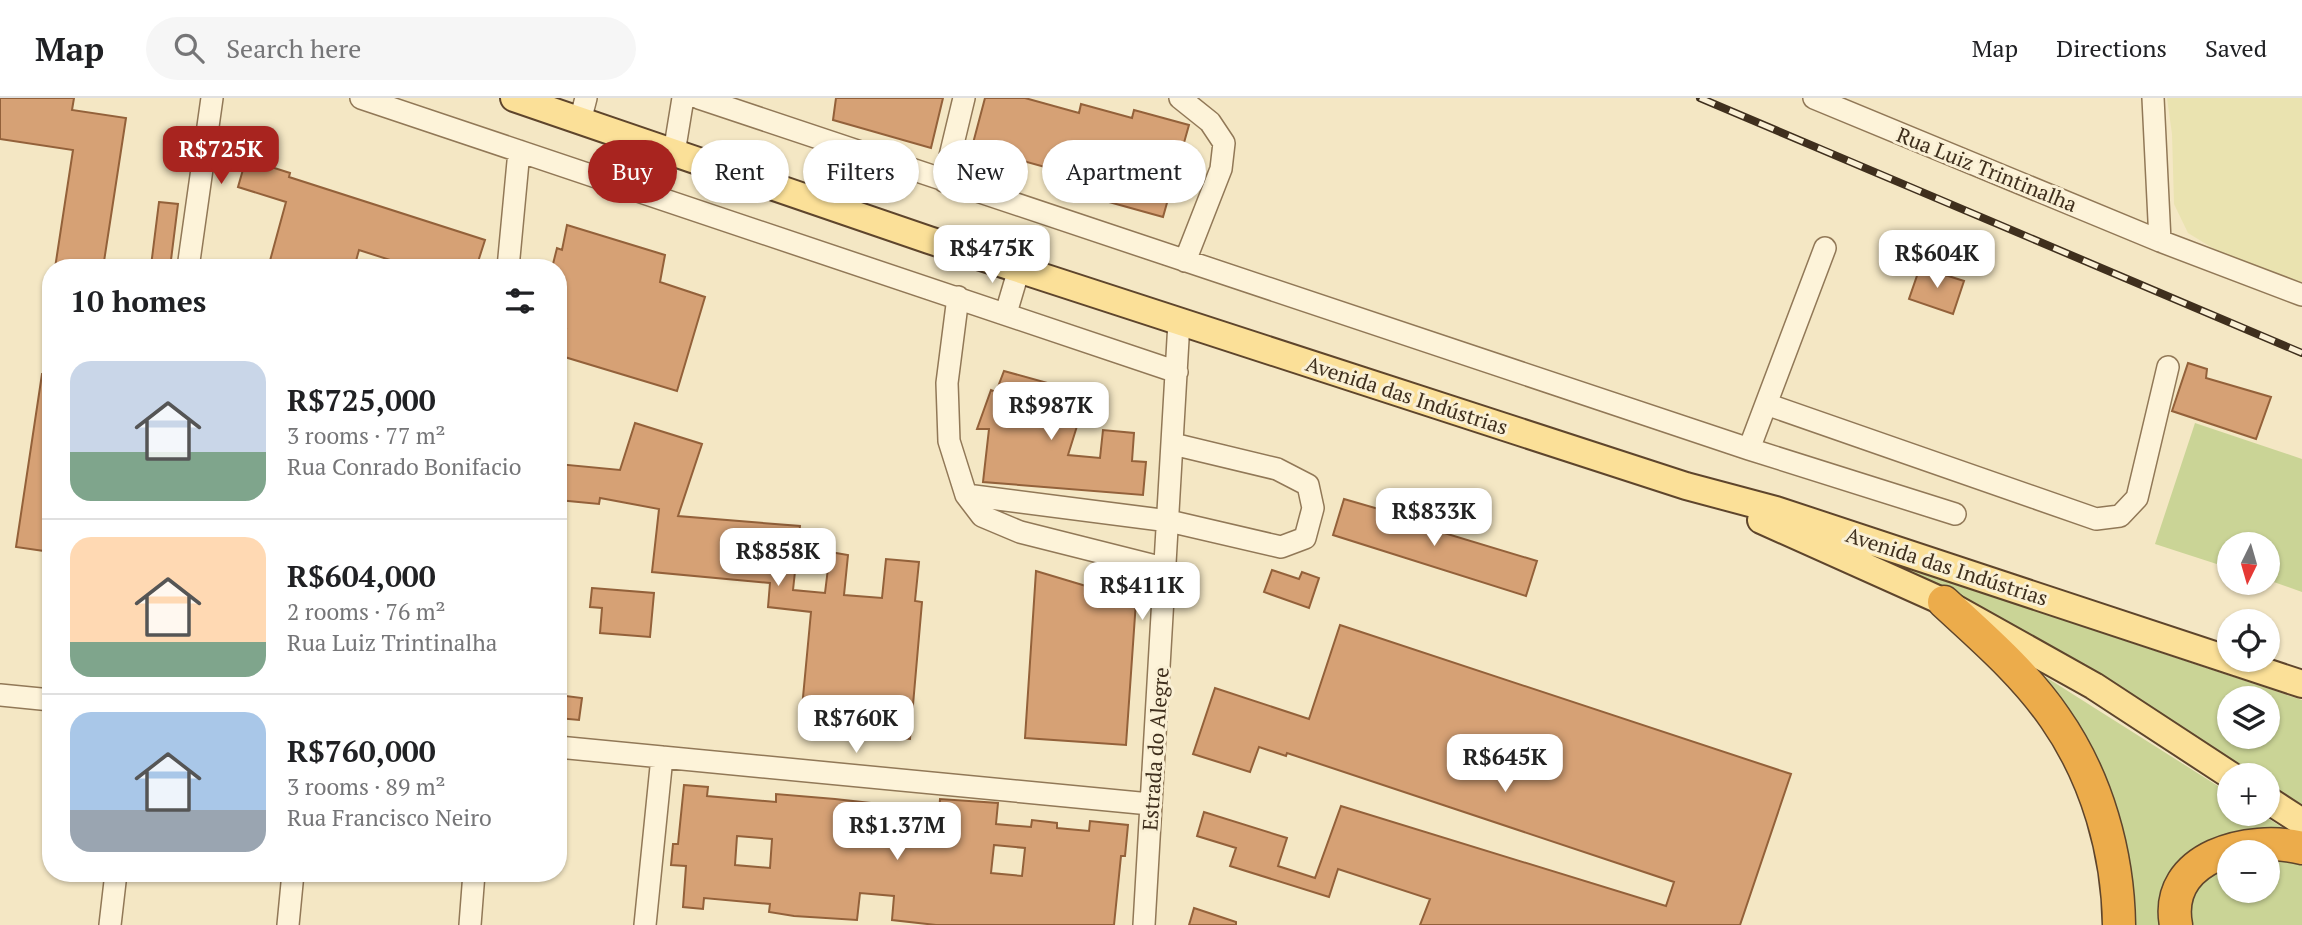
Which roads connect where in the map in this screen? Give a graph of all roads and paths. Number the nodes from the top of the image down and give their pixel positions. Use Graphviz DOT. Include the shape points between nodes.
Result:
graph roads {
  1 [pos="212,98"];
  2 [pos="361,98"];
  3 [pos="514,98"];
  4 [pos="683,98"];
  5 [pos="699,98"];
  6 [pos="964,98"];
  7 [pos="1180,98"];
  8 [pos="1814,98"];
  9 [pos="2153,98"];
  10 [pos="583,109"];
  11 [pos="647,140"];
  12 [pos="676,140"];
  13 [pos="954,140"];
  14 [pos="519,151"];
  15 [pos="677,154"];
  16 [pos="933,177"];
  17 [pos="1010,203"];
  18 [pos="2160,241"];
  19 [pos="1825,248"];
  20 [pos="189,259"];
  21 [pos="509,259"];
  22 [pos="1185,261"];
  23 [pos="1019,269"];
  24 [pos="2302,295"];
  25 [pos="958,297"];
  26 [pos="1006,313"];
  27 [pos="1179,321"];
  28 [pos="2168,366"];
  29 [pos="1177,372"];
  30 [pos="1766,404"];
  31 [pos="1173,444"];
  32 [pos="1749,449"];
  33 [pos="1686,486"];
  34 [pos="966,495"];
  35 [pos="1955,514"];
  36 [pos="1169,521"];
  37 [pos="1167,569"];
  38 [pos="1944,602"];
  39 [pos="2302,684"];
  40 [pos="0,695"];
  41 [pos="42,699"];
  42 [pos="567,748"];
  43 [pos="662,757"];
  44 [pos="2217,766"];
  45 [pos="1150,804"];
  46 [pos="2280,808"];
  47 [pos="2302,822"];
  48 [pos="2302,848"];
  49 [pos="115,882"];
  50 [pos="292,882"];
  51 [pos="473,882"];
  52 [pos="110,925"];
  53 [pos="288,925"];
  54 [pos="470,925"];
  55 [pos="645,925"];
  56 [pos="1144,925"];
  57 [pos="2119,925"];
  58 [pos="2176,925"];
  1 -- 20 [label="street"];
  2 -- 14 [label="street"];
  3 -- 10 [label="main road, Avenida das Indústrias"];
  4 -- 12 [label="street"];
  5 -- 16 [label="street"];
  6 -- 13 [label="street"];
  7 -- 22 [label="street" via="1210,122 1224,143 1221,169"];
  8 -- 18 [label="street, Rua Luiz Trintinalha"];
  9 -- 18 [label="street"];
  10 -- 11 [label="main road, Avenida das Indústrias"];
  14 -- 21 [label="street"];
  14 -- 25 [label="street"];
  15 -- 23 [label="main road, Avenida das Indústrias"];
  17 -- 22 [label="street"];
  18 -- 24 [label="street, Rua Luiz Trintinalha"];
  19 -- 30 [label="street"];
  22 -- 32 [label="street"];
  23 -- 26 [label="street"];
  23 -- 27 [label="main road, Avenida das Indústrias"];
  25 -- 26 [label="street"];
  25 -- 34 [label="street" via="947,383 949,441"];
  26 -- 29 [label="street"];
  27 -- 29 [label="street, Estrada do Alegre"];
  27 -- 33 [label="main road, Avenida das Indústrias"];
  28 -- 30 [label="street" via="2137,498 2120,516 2095,519"];
  29 -- 31 [label="street, Estrada do Alegre"];
  30 -- 32 [label="street"];
  31 -- 36 [label="street, Estrada do Alegre"];
  31 -- 36 [label="street" via="1277,469 1308,485 1314,508 1305,538 1281,547"];
  32 -- 35 [label="street"];
  33 -- 38 [label="main road"];
  33 -- 39 [label="main road, Avenida das Indústrias" via="1776,509"];
  34 -- 36 [label="street"];
  34 -- 37 [label="street" via="982,516 1020,532"];
  36 -- 37 [label="street, Estrada do Alegre"];
  37 -- 45 [label="street, Estrada do Alegre"];
  38 -- 44 [label="main road" via="2094,687"];
  38 -- 57 [label="highway" via="2009,662 2056,719 2094,792 2113,858"];
  40 -- 41 [label="street"];
  42 -- 43 [label="street"];
  43 -- 45 [label="street"];
  43 -- 55 [label="street"];
  45 -- 56 [label="street, Estrada do Alegre"];
  46 -- 47 [label="main road"];
  48 -- 58 [label="highway" via="2245,847 2208,857 2185,876 2176,894"];
  49 -- 52 [label="street"];
  50 -- 53 [label="street"];
  51 -- 54 [label="street"];
}
